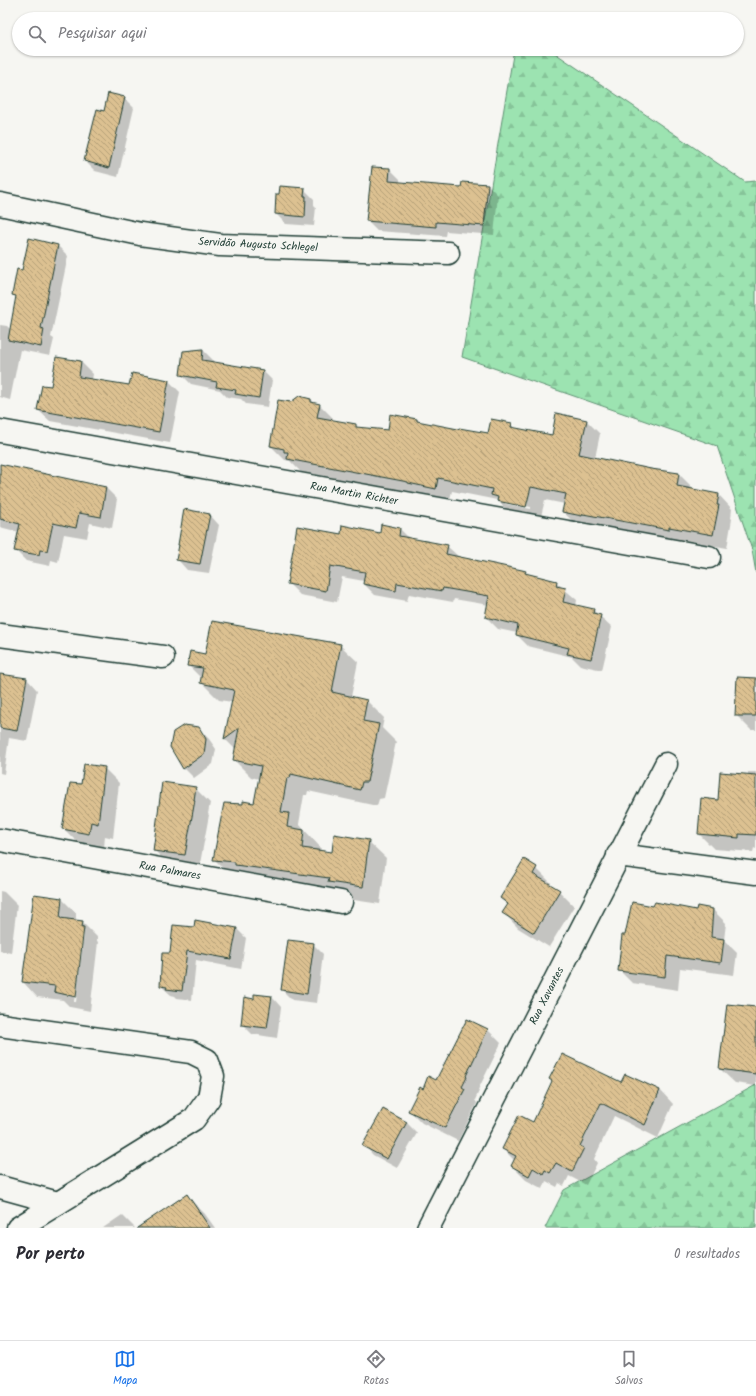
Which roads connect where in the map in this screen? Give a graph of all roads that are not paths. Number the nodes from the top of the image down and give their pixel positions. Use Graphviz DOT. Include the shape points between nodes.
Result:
graph roads {
  1 [pos="0,204"];
  2 [pos="448,253"];
  3 [pos="0,431"];
  4 [pos="709,557"];
  5 [pos="0,635"];
  6 [pos="163,657"];
  7 [pos="666,764"];
  8 [pos="0,840"];
  9 [pos="618,855"];
  10 [pos="756,873"];
  11 [pos="340,902"];
  12 [pos="0,1025"];
  13 [pos="0,1187"];
  14 [pos="58,1203"];
  15 [pos="18,1228"];
  16 [pos="428,1228"];
  1 -- 2 [label="street, Servidão Augusto Schlegel" via="140,234 220,245"];
  3 -- 4 [label="street, Rua Martin Richter"];
  5 -- 6 [label="street"];
  7 -- 9 [label="street, Rua Xavantes"];
  8 -- 11 [label="street, Rua Palmares"];
  9 -- 10 [label="street"];
  9 -- 16 [label="street, Rua Xavantes"];
  12 -- 14 [label="street" via="191,1052 207,1060 213,1076 209,1098 194,1119"];
  13 -- 14 [label="street"];
  14 -- 15 [label="street"];
}
